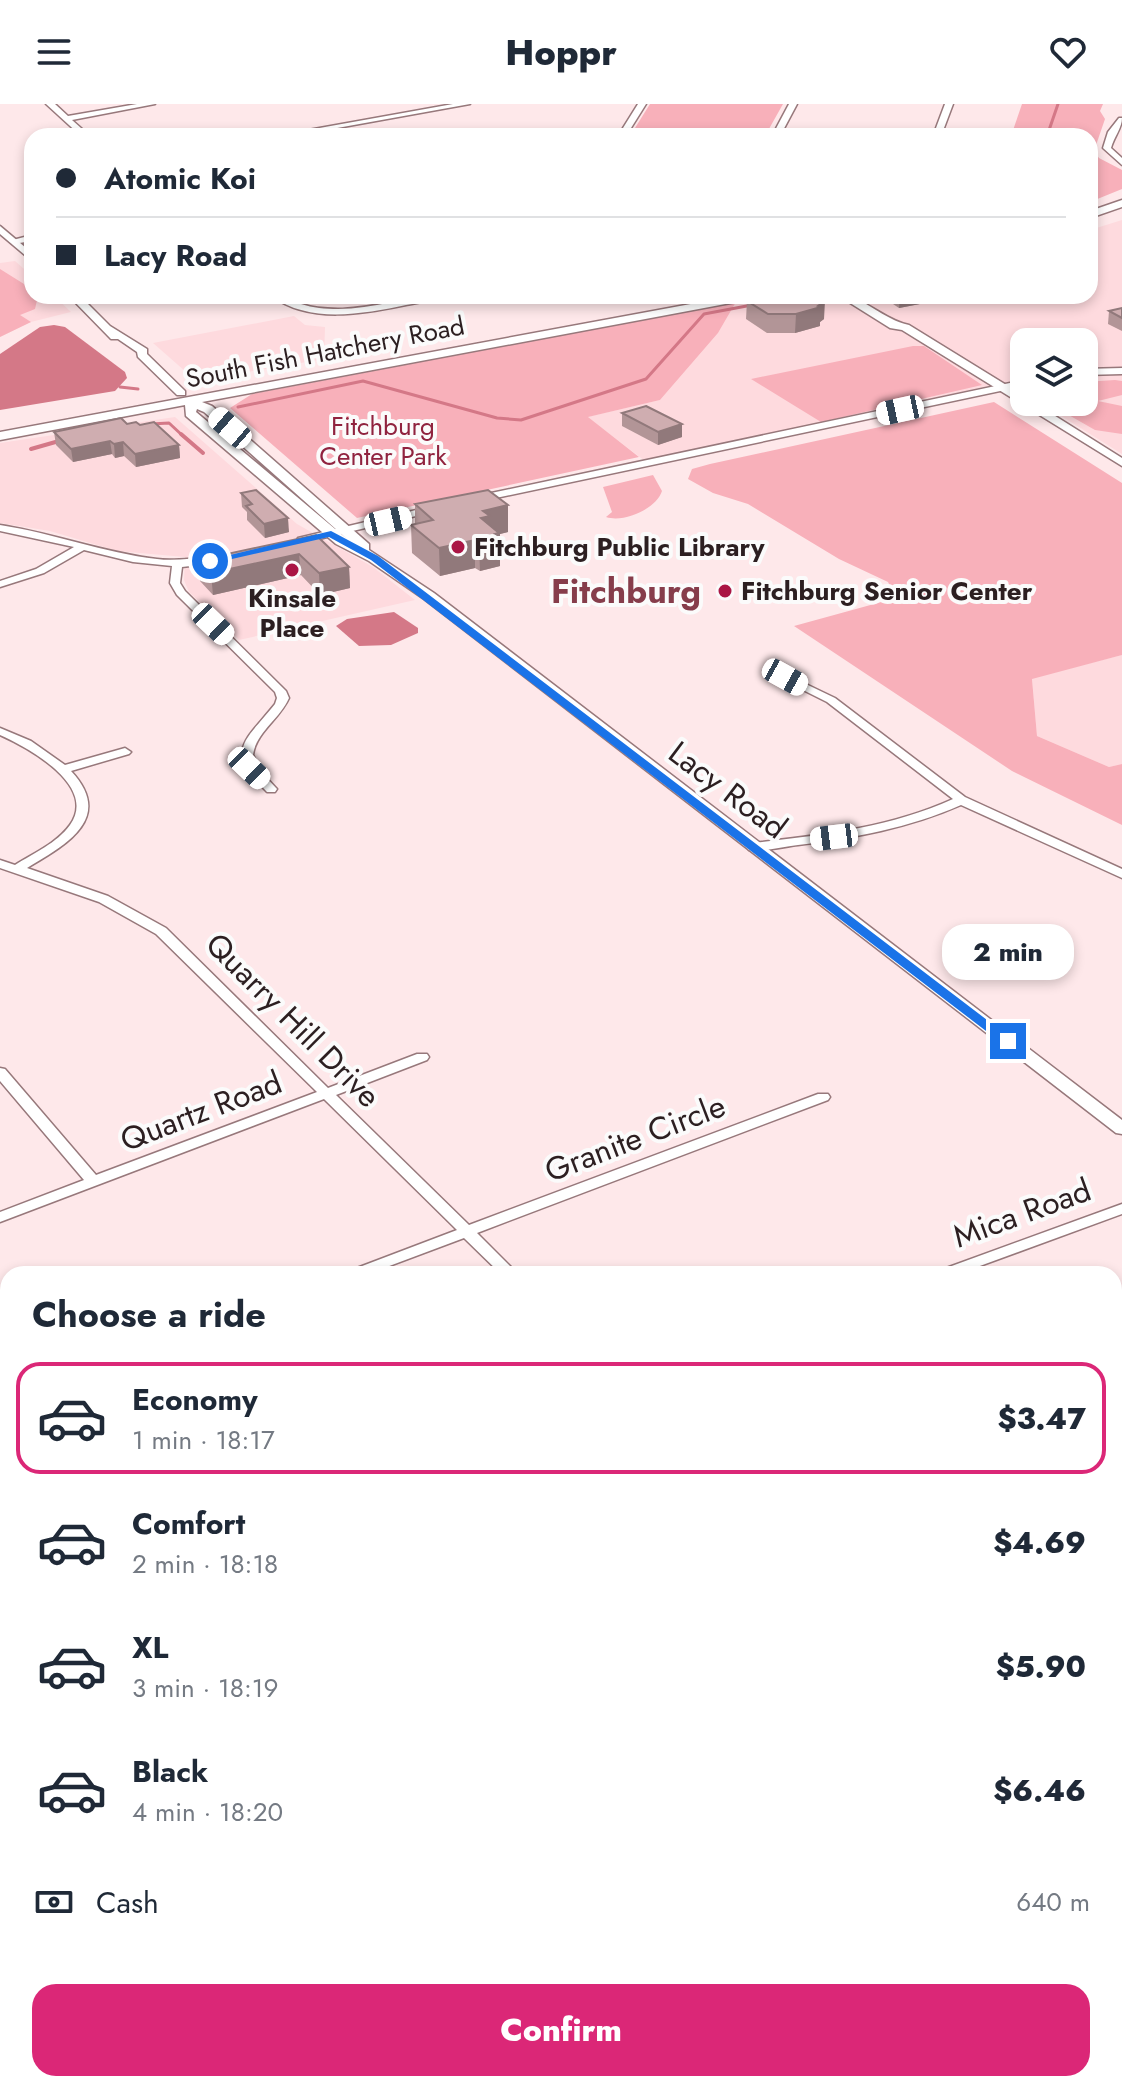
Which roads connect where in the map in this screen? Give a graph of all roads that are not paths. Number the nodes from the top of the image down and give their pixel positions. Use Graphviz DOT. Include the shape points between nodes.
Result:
graph roads {
  1 [pos="50,104"];
  2 [pos="151,104"];
  3 [pos="466,104"];
  4 [pos="642,104"];
  5 [pos="793,104"];
  6 [pos="949,104"];
  7 [pos="68,118"];
  8 [pos="1122,120"];
  9 [pos="78,128"];
  10 [pos="326,128"];
  11 [pos="627,128"];
  12 [pos="780,128"];
  13 [pos="940,128"];
  14 [pos="1122,163"];
  15 [pos="1122,203"];
  16 [pos="1098,212"];
  17 [pos="1122,216"];
  18 [pos="1098,224"];
  19 [pos="0,229"];
  20 [pos="24,239"];
  21 [pos="13,241"];
  22 [pos="24,251"];
  23 [pos="82,304"];
  24 [pos="297,304"];
  25 [pos="395,304"];
  26 [pos="659,304"];
  27 [pos="708,304"];
  28 [pos="857,304"];
  29 [pos="875,304"];
  30 [pos="905,327"];
  31 [pos="1122,371"];
  32 [pos="1098,372"];
  33 [pos="1010,386"];
  34 [pos="1003,388"];
  35 [pos="1010,392"];
  36 [pos="186,398"];
  37 [pos="1047,416"];
  38 [pos="0,426"];
  39 [pos="0,436"];
  40 [pos="1122,463"];
  41 [pos="650,465"];
  42 [pos="472,500"];
  43 [pos="462,509"];
  44 [pos="444,510"];
  45 [pos="0,528"];
  46 [pos="348,530"];
  47 [pos="331,534"];
  48 [pos="287,544"];
  49 [pos="81,547"];
  50 [pos="223,558"];
  51 [pos="374,558"];
  52 [pos="177,565"];
  53 [pos="0,584"];
  54 [pos="785,677"];
  55 [pos="0,731"];
  56 [pos="125,752"];
  57 [pos="61,770"];
  58 [pos="271,789"];
  59 [pos="961,800"];
  60 [pos="753,847"];
  61 [pos="0,864"];
  62 [pos="17,869"];
  63 [pos="1122,874"];
  64 [pos="422,1057"];
  65 [pos="0,1072"];
  66 [pos="327,1093"];
  67 [pos="823,1097"];
  68 [pos="1122,1129"];
  69 [pos="93,1181"];
  70 [pos="1122,1209"];
  71 [pos="0,1217"];
  72 [pos="466,1231"];
  73 [pos="375,1266"];
  74 [pos="502,1266"];
  75 [pos="965,1266"];
  1 -- 7 [label="street"];
  2 -- 7 [label="street"];
  3 -- 10 [label="street"];
  4 -- 11 [label="street"];
  5 -- 12 [label="street"];
  6 -- 13 [label="street"];
  7 -- 9 [label="street"];
  8 -- 14 [label="street" via="1107,148"];
  15 -- 16 [label="main road"];
  17 -- 18 [label="main road"];
  19 -- 21 [label="street"];
  20 -- 21 [label="street"];
  21 -- 22 [label="street"];
  23 -- 36 [label="street, Lacy Road"];
  24 -- 25 [label="street" via="313,310 357,311"];
  26 -- 36 [label="main road, South Fish Hatchery Road"];
  27 -- 36 [label="main road, South Fish Hatchery Road"];
  28 -- 30 [label="street"];
  29 -- 30 [label="street" via="907,323"];
  30 -- 34 [label="street"];
  31 -- 32 [label="street"];
  33 -- 34 [label="street"];
  34 -- 35 [label="street"];
  34 -- 41 [label="street"];
  36 -- 38 [label="main road, South Fish Hatchery Road"];
  36 -- 39 [label="main road, South Fish Hatchery Road"];
  36 -- 46 [label="main road, Lacy Road" via="208,409"];
  36 -- 47 [label="main road, Lacy Road" via="190,413"];
  37 -- 40 [label="street"];
  41 -- 42 [label="street"];
  41 -- 43 [label="street"];
  44 -- 46 [label="street"];
  45 -- 49 [label="street"];
  46 -- 47 [label="street"];
  46 -- 51 [label="main road, Lacy Road"];
  47 -- 48 [label="street"];
  47 -- 51 [label="main road, Lacy Road"];
  49 -- 52 [label="street"];
  49 -- 53 [label="street" via="40,571"];
  50 -- 52 [label="street"];
  51 -- 60 [label="main road, Lacy Road"];
  52 -- 58 [label="street" via="175,583 181,593 283,698 245,758"];
  54 -- 59 [label="street" via="831,700"];
  55 -- 57 [label="street" via="29,743"];
  56 -- 57 [label="street"];
  57 -- 62 [label="street" via="81,794 79,822"];
  59 -- 60 [label="street" via="891,827"];
  59 -- 63 [label="street"];
  60 -- 68 [label="main road, Lacy Road"];
  61 -- 62 [label="street, Quarry Hill Drive"];
  62 -- 66 [label="street, Quarry Hill Drive" via="103,897 152,924"];
  64 -- 66 [label="street, Quartz Road"];
  65 -- 69 [label="street"];
  66 -- 69 [label="street, Quartz Road"];
  66 -- 72 [label="street, Quarry Hill Drive"];
  67 -- 72 [label="street, Granite Circle"];
  69 -- 71 [label="street, Quartz Road"];
  70 -- 75 [label="street, Mica Road"];
  72 -- 73 [label="street, Granite Circle"];
  72 -- 74 [label="street, Quarry Hill Drive"];
}
